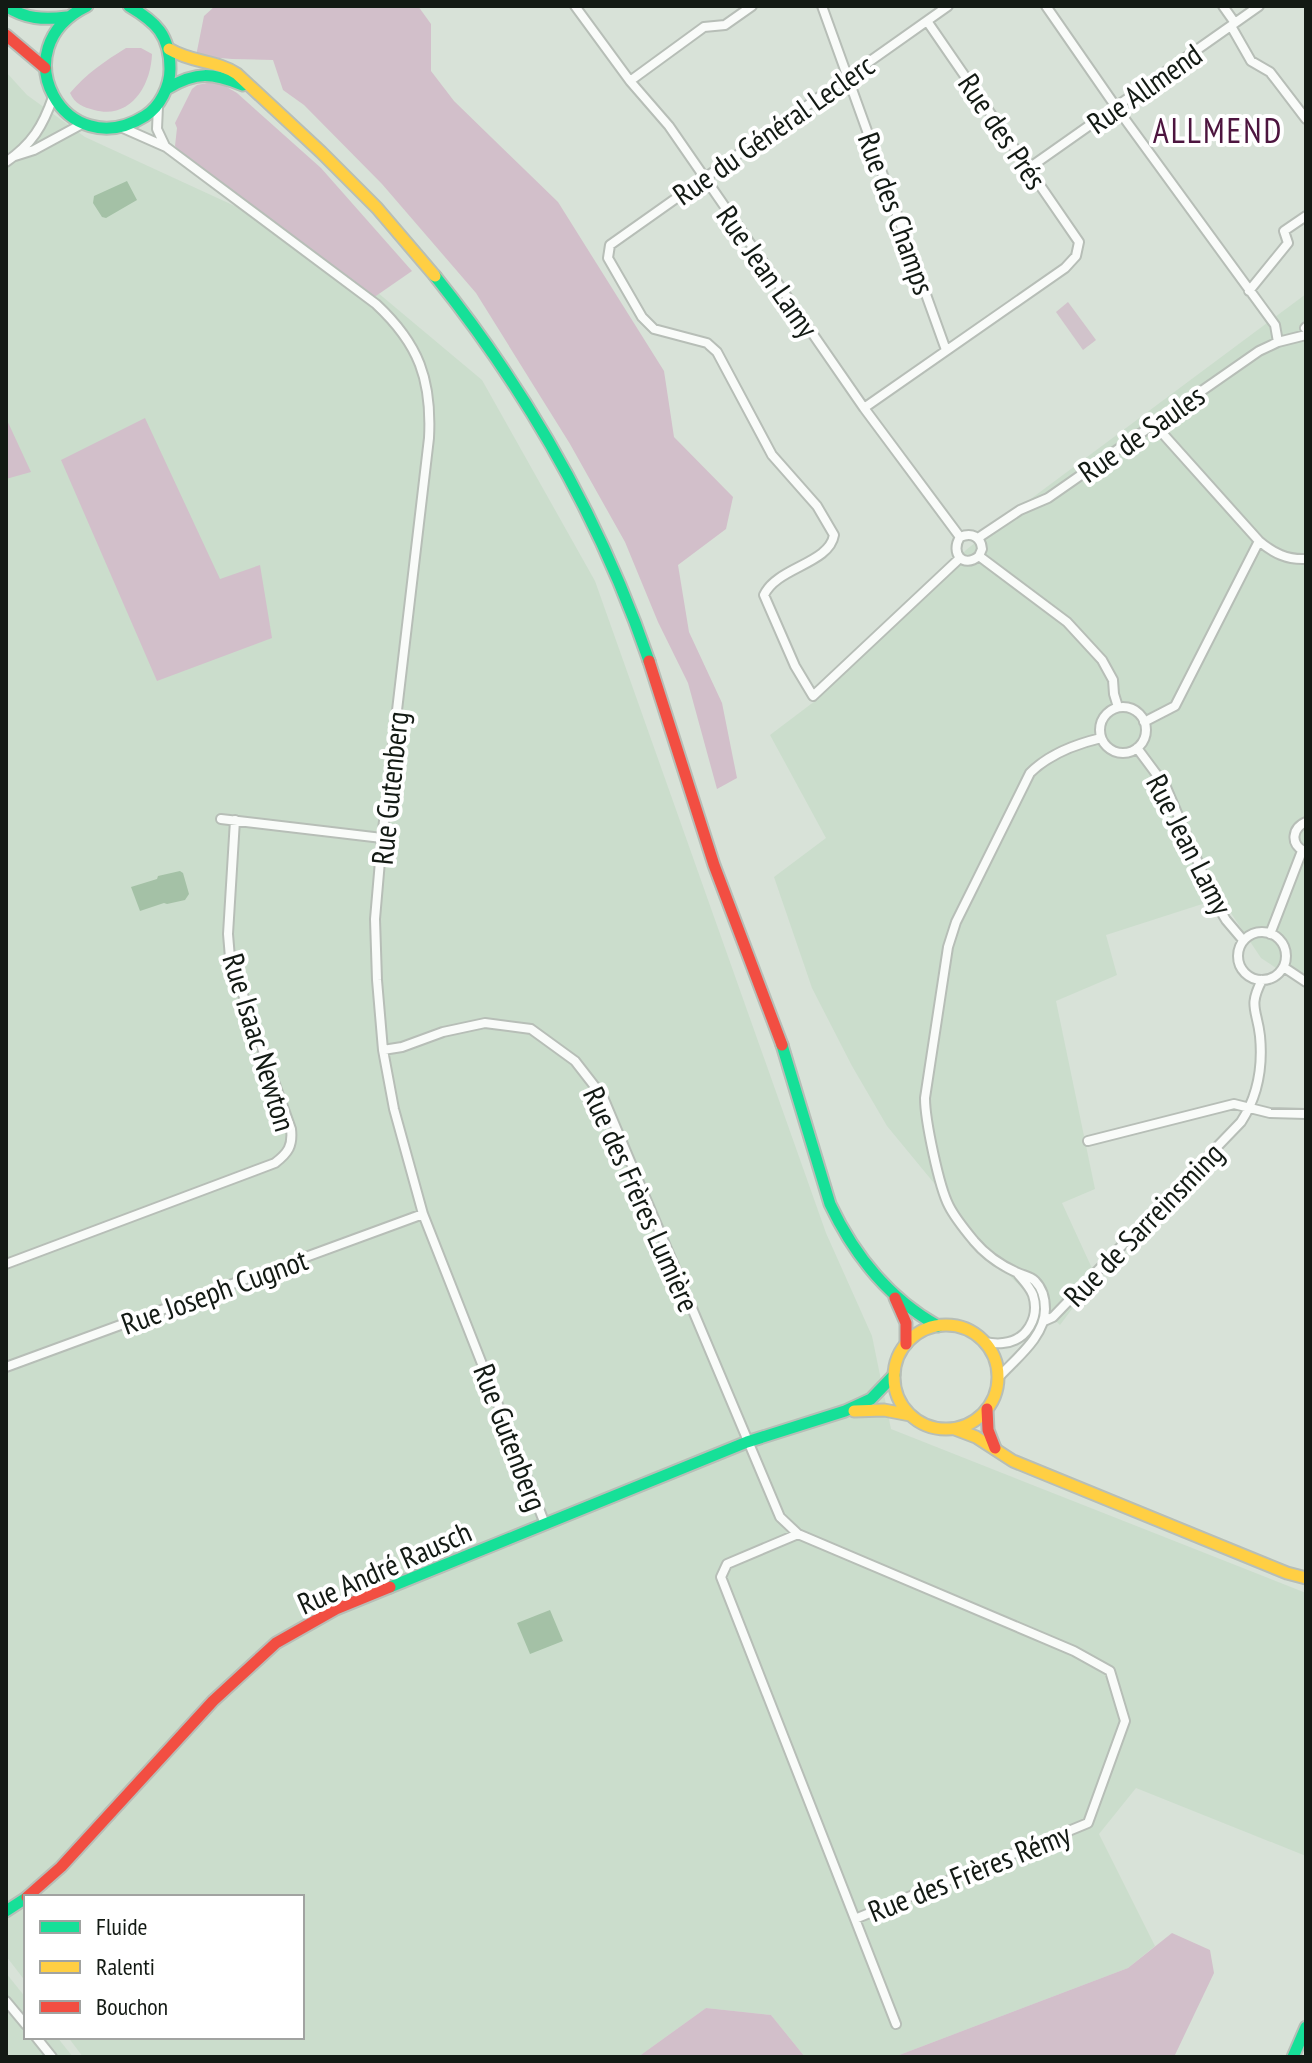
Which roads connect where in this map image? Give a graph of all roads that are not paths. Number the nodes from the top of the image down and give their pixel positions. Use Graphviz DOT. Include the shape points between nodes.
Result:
graph roads {
  1 [pos="6,6"];
  2 [pos="87,6"];
  3 [pos="129,6"];
  4 [pos="575,6"];
  5 [pos="752,6"];
  6 [pos="822,6"];
  7 [pos="948,6"];
  8 [pos="1046,6"];
  9 [pos="1223,6"];
  10 [pos="1259,6"];
  11 [pos="67,17"];
  12 [pos="927,21"];
  13 [pos="1233,24"];
  14 [pos="6,35"];
  15 [pos="169,49"];
  16 [pos="45,68"];
  17 [pos="848,76"];
  18 [pos="630,81"];
  19 [pos="168,88"];
  20 [pos="249,88"];
  21 [pos="53,97"];
  22 [pos="158,105"];
  23 [pos="1116,107"];
  24 [pos="1306,119"];
  25 [pos="82,124"];
  26 [pos="123,128"];
  27 [pos="166,147"];
  28 [pos="10,159"];
  29 [pos="1029,168"];
  30 [pos="704,178"];
  31 [pos="1306,216"];
  32 [pos="1249,291"];
  33 [pos="1306,330"];
  34 [pos="1278,342"];
  35 [pos="946,350"];
  36 [pos="864,408"];
  37 [pos="1155,425"];
  38 [pos="960,537"];
  39 [pos="978,538"];
  40 [pos="1259,541"];
  41 [pos="979,556"];
  42 [pos="960,558"];
  43 [pos="1306,559"];
  44 [pos="1118,707"];
  45 [pos="1144,722"];
  46 [pos="1101,738"];
  47 [pos="1137,748"];
  48 [pos="221,819"];
  49 [pos="235,820"];
  50 [pos="1306,822"];
  51 [pos="382,838"];
  52 [pos="1304,851"];
  53 [pos="1270,934"];
  54 [pos="1243,940"];
  55 [pos="1285,968"];
  56 [pos="1262,980"];
  57 [pos="1306,982"];
  58 [pos="383,1050"];
  59 [pos="1251,1108"];
  60 [pos="1306,1114"];
  61 [pos="1088,1141"];
  62 [pos="423,1214"];
  63 [pos="6,1264"];
  64 [pos="1018,1273"];
  65 [pos="892,1292"];
  66 [pos="1044,1321"];
  67 [pos="938,1326"];
  68 [pos="984,1342"];
  69 [pos="906,1344"];
  70 [pos="6,1367"];
  71 [pos="894,1375"];
  72 [pos="998,1378"];
  73 [pos="987,1409"];
  74 [pos="845,1411"];
  75 [pos="910,1415"];
  76 [pos="955,1429"];
  77 [pos="747,1442"];
  78 [pos="996,1450"];
  79 [pos="545,1524"];
  80 [pos="798,1534"];
  81 [pos="1306,1578"];
  82 [pos="28,1895"];
  83 [pos="24,1898"];
  84 [pos="6,1911"];
  85 [pos="855,1919"];
  86 [pos="6,2001"];
  87 [pos="24,2023"];
  88 [pos="896,2024"];
  89 [pos="1306,2027"];
  90 [pos="38,2039"];
  91 [pos="52,2057"];
  92 [pos="1293,2057"];
  1 -- 11 [label="main road" via="34,19"];
  2 -- 11 [label="main road"];
  3 -- 15 [label="main road" via="153,15"];
  4 -- 18 [label="street, Rue Jean Lamy"];
  5 -- 18 [label="street" via="725,25 704,27"];
  6 -- 17 [label="street, Rue des Champs"];
  7 -- 12 [label="street, Rue du Général Leclerc"];
  8 -- 23 [label="street"];
  9 -- 13 [label="street"];
  10 -- 13 [label="street, Rue Allmend"];
  11 -- 16 [label="main road" via="50,40"];
  12 -- 17 [label="street, Rue du Général Leclerc"];
  12 -- 29 [label="street, Rue des Prés"];
  13 -- 23 [label="street, Rue Allmend"];
  13 -- 24 [label="street" via="1251,61 1270,72"];
  14 -- 16 [label="main road"];
  15 -- 19 [label="main road"];
  15 -- 20 [label="main road" via="227,68"];
  16 -- 21 [label="main road"];
  17 -- 30 [label="street, Rue du Général Leclerc"];
  17 -- 35 [label="street, Rue des Champs"];
  18 -- 30 [label="street, Rue Jean Lamy"];
  19 -- 20 [label="main road" via="204,73"];
  19 -- 22 [label="main road"];
  20 -- 65 [label="main road" via="290,122 416,252 495,356 563,467 612,565 643,645 714,866 784,1053 830,1204 849,1243"];
  21 -- 25 [label="main road"];
  21 -- 28 [label="street" via="35,135"];
  22 -- 26 [label="main road"];
  22 -- 27 [label="street" via="157,129"];
  23 -- 29 [label="street, Rue Allmend"];
  23 -- 32 [label="street"];
  25 -- 26 [label="main road"];
  25 -- 28 [label="street"];
  26 -- 27 [label="street, Rue Gutenberg"];
  27 -- 51 [label="street, Rue Gutenberg" via="376,304 402,331 421,363 429,399 429,438"];
  29 -- 35 [label="street, Rue des Prés" via="1079,242 1076,256"];
  30 -- 36 [label="street, Rue Jean Lamy"];
  30 -- 42 [label="street, Rue du Général Leclerc" via="610,245 608,258 654,329 707,343 717,352 772,455 830,525 834,535 829,550 771,583 764,595 813,696"];
  31 -- 32 [label="street" via="1284,231 1288,243"];
  32 -- 34 [label="street" via="1275,325"];
  33 -- 34 [label="street, Rue de Saules"];
  34 -- 37 [label="street, Rue de Saules"];
  35 -- 36 [label="street"];
  36 -- 38 [label="street, Rue Jean Lamy"];
  37 -- 39 [label="street, Rue de Saules"];
  37 -- 40 [label="street"];
  38 -- 39 [label="street"];
  38 -- 42 [label="street"];
  39 -- 41 [label="street"];
  40 -- 43 [label="street" via="1286,557"];
  40 -- 45 [label="street" via="1175,706"];
  41 -- 42 [label="street"];
  41 -- 44 [label="street" via="1067,622 1102,660"];
  44 -- 45 [label="street" via="1135,711"];
  44 -- 46 [label="street" via="1102,719"];
  45 -- 47 [label="street, Rue Jean Lamy" via="1145,734"];
  46 -- 47 [label="street, Rue Jean Lamy" via="1116,752"];
  46 -- 64 [label="street" via="1050,757 1030,773 948,947 925,1098 943,1194 975,1242"];
  47 -- 54 [label="street, Rue Jean Lamy" via="1166,787 1214,900"];
  48 -- 49 [label="street"];
  49 -- 51 [label="street"];
  49 -- 63 [label="street, Rue Isaac Newton" via="230,958 291,1129 287,1154 260,1169"];
  50 -- 52 [label="street" via="1294,835"];
  51 -- 58 [label="street, Rue Gutenberg" via="375,919"];
  52 -- 53 [label="street"];
  53 -- 54 [label="street" via="1258,932"];
  53 -- 55 [label="street" via="1286,949"];
  54 -- 56 [label="street" via="1238,962 1248,975"];
  55 -- 56 [label="street"];
  55 -- 57 [label="street"];
  56 -- 59 [label="street" via="1253,1006 1261,1051"];
  58 -- 62 [label="street, Rue Gutenberg"];
  58 -- 77 [label="street, Rue des Frères Lumière" via="485,1023 531,1029 575,1061 603,1097"];
  59 -- 60 [label="street"];
  59 -- 61 [label="street" via="1234,1104"];
  59 -- 66 [label="street, Rue de Sarreinsming"];
  62 -- 70 [label="street, Rue Joseph Cugnot"];
  62 -- 79 [label="street, Rue Gutenberg"];
  64 -- 66 [label="street" via="1031,1278 1042,1292"];
  64 -- 68 [label="street" via="1035,1306 1030,1326 1010,1342"];
  65 -- 67 [label="main road"];
  65 -- 69 [label="main road" via="906,1323"];
  66 -- 72 [label="street, Rue de Sarreinsming"];
  67 -- 68 [label="main road" via="963,1328"];
  67 -- 69 [label="main road"];
  68 -- 72 [label="main road"];
  69 -- 71 [label="main road"];
  71 -- 74 [label="main road, Rue André Rausch" via="871,1399"];
  71 -- 75 [label="main road" via="897,1397"];
  72 -- 73 [label="main road"];
  73 -- 76 [label="main road"];
  73 -- 78 [label="main road"];
  74 -- 75 [label="main road, Rue André Rausch"];
  74 -- 77 [label="main road, Rue André Rausch"];
  75 -- 76 [label="main road" via="926,1426"];
  76 -- 78 [label="main road"];
  77 -- 79 [label="main road, Rue André Rausch"];
  77 -- 80 [label="street, Rue des Frères Rémy" via="780,1517"];
  78 -- 81 [label="main road"];
  79 -- 82 [label="main road, Rue André Rausch" via="336,1609 276,1643 213,1701 61,1867"];
  80 -- 85 [label="street, Rue des Frères Rémy" via="727,1564 721,1577"];
  80 -- 85 [label="street, Rue des Frères Rémy" via="1110,1671 1125,1721 1088,1823"];
  83 -- 84 [label="main road, Rue André Rausch"];
  85 -- 88 [label="street"];
  86 -- 87 [label="street"];
  89 -- 92 [label="main road"];
  90 -- 91 [label="street"];
}
